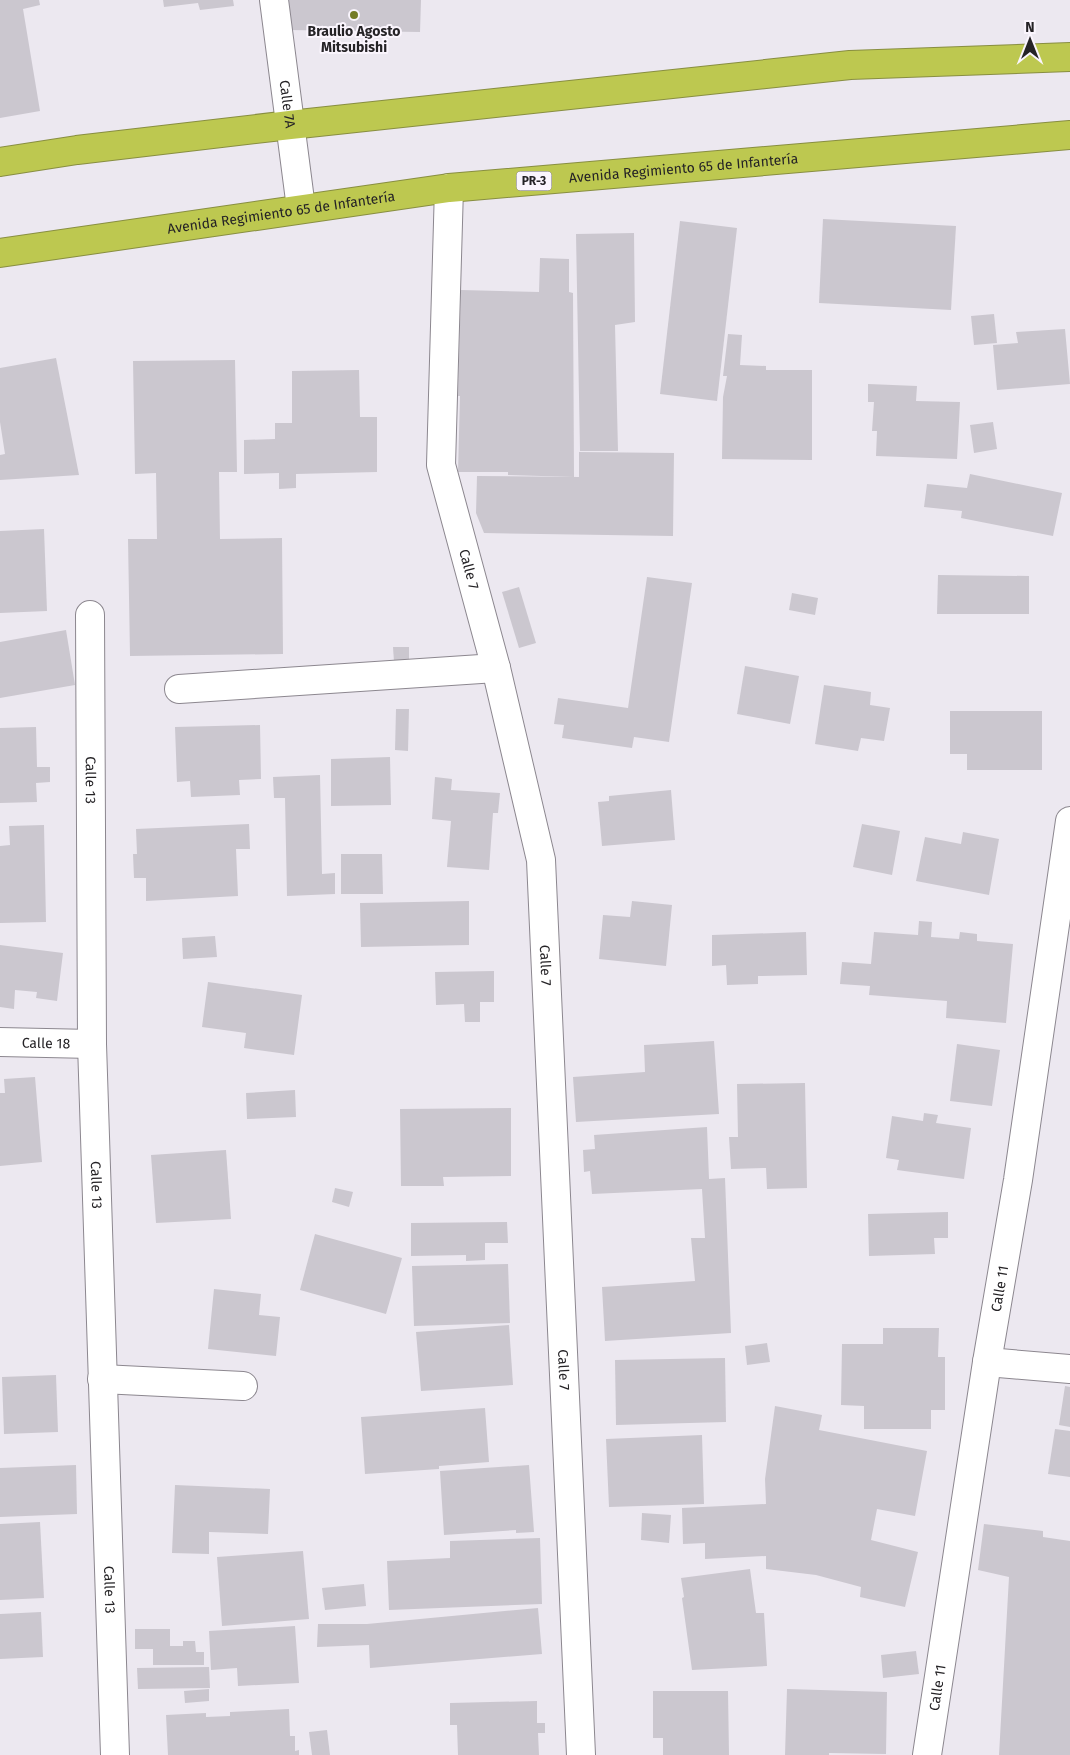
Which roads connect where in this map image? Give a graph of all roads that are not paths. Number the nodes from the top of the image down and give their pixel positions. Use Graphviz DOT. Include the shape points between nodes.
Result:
graph roads {
  1 [pos="274,0"];
  2 [pos="1070,57"];
  3 [pos="290,125"];
  4 [pos="1070,135"];
  5 [pos="0,162"];
  6 [pos="449,188"];
  7 [pos="301,208"];
  8 [pos="0,253"];
  9 [pos="90,615"];
  10 [pos="496,668"];
  11 [pos="179,689"];
  12 [pos="1070,821"];
  13 [pos="0,1042"];
  14 [pos="92,1044"];
  15 [pos="987,1362"];
  16 [pos="1070,1369"];
  17 [pos="102,1379"];
  18 [pos="243,1386"];
  19 [pos="115,1755"];
  20 [pos="582,1755"];
  21 [pos="927,1755"];
  1 -- 3 [label="street, Calle 7A"];
  2 -- 3 [label="highway" via="850,65"];
  3 -- 5 [label="highway"];
  3 -- 7 [label="street, Calle 7A"];
  4 -- 6 [label="highway, Avenida Regimiento 65 de Infantería / PR-3"];
  6 -- 7 [label="highway, Avenida Regimiento 65 de Infantería / PR-3"];
  6 -- 10 [label="street, Calle 7" via="441,465"];
  7 -- 8 [label="highway, Avenida Regimiento 65 de Infantería / PR-3"];
  9 -- 14 [label="street, Calle 13"];
  10 -- 11 [label="street"];
  10 -- 20 [label="street, Calle 7" via="541,860"];
  12 -- 15 [label="street, Calle 11" via="1018,1180"];
  13 -- 14 [label="street, Calle 18"];
  14 -- 17 [label="street, Calle 13"];
  15 -- 16 [label="street"];
  15 -- 21 [label="street, Calle 11"];
  17 -- 18 [label="street"];
  17 -- 19 [label="street, Calle 13"];
}
